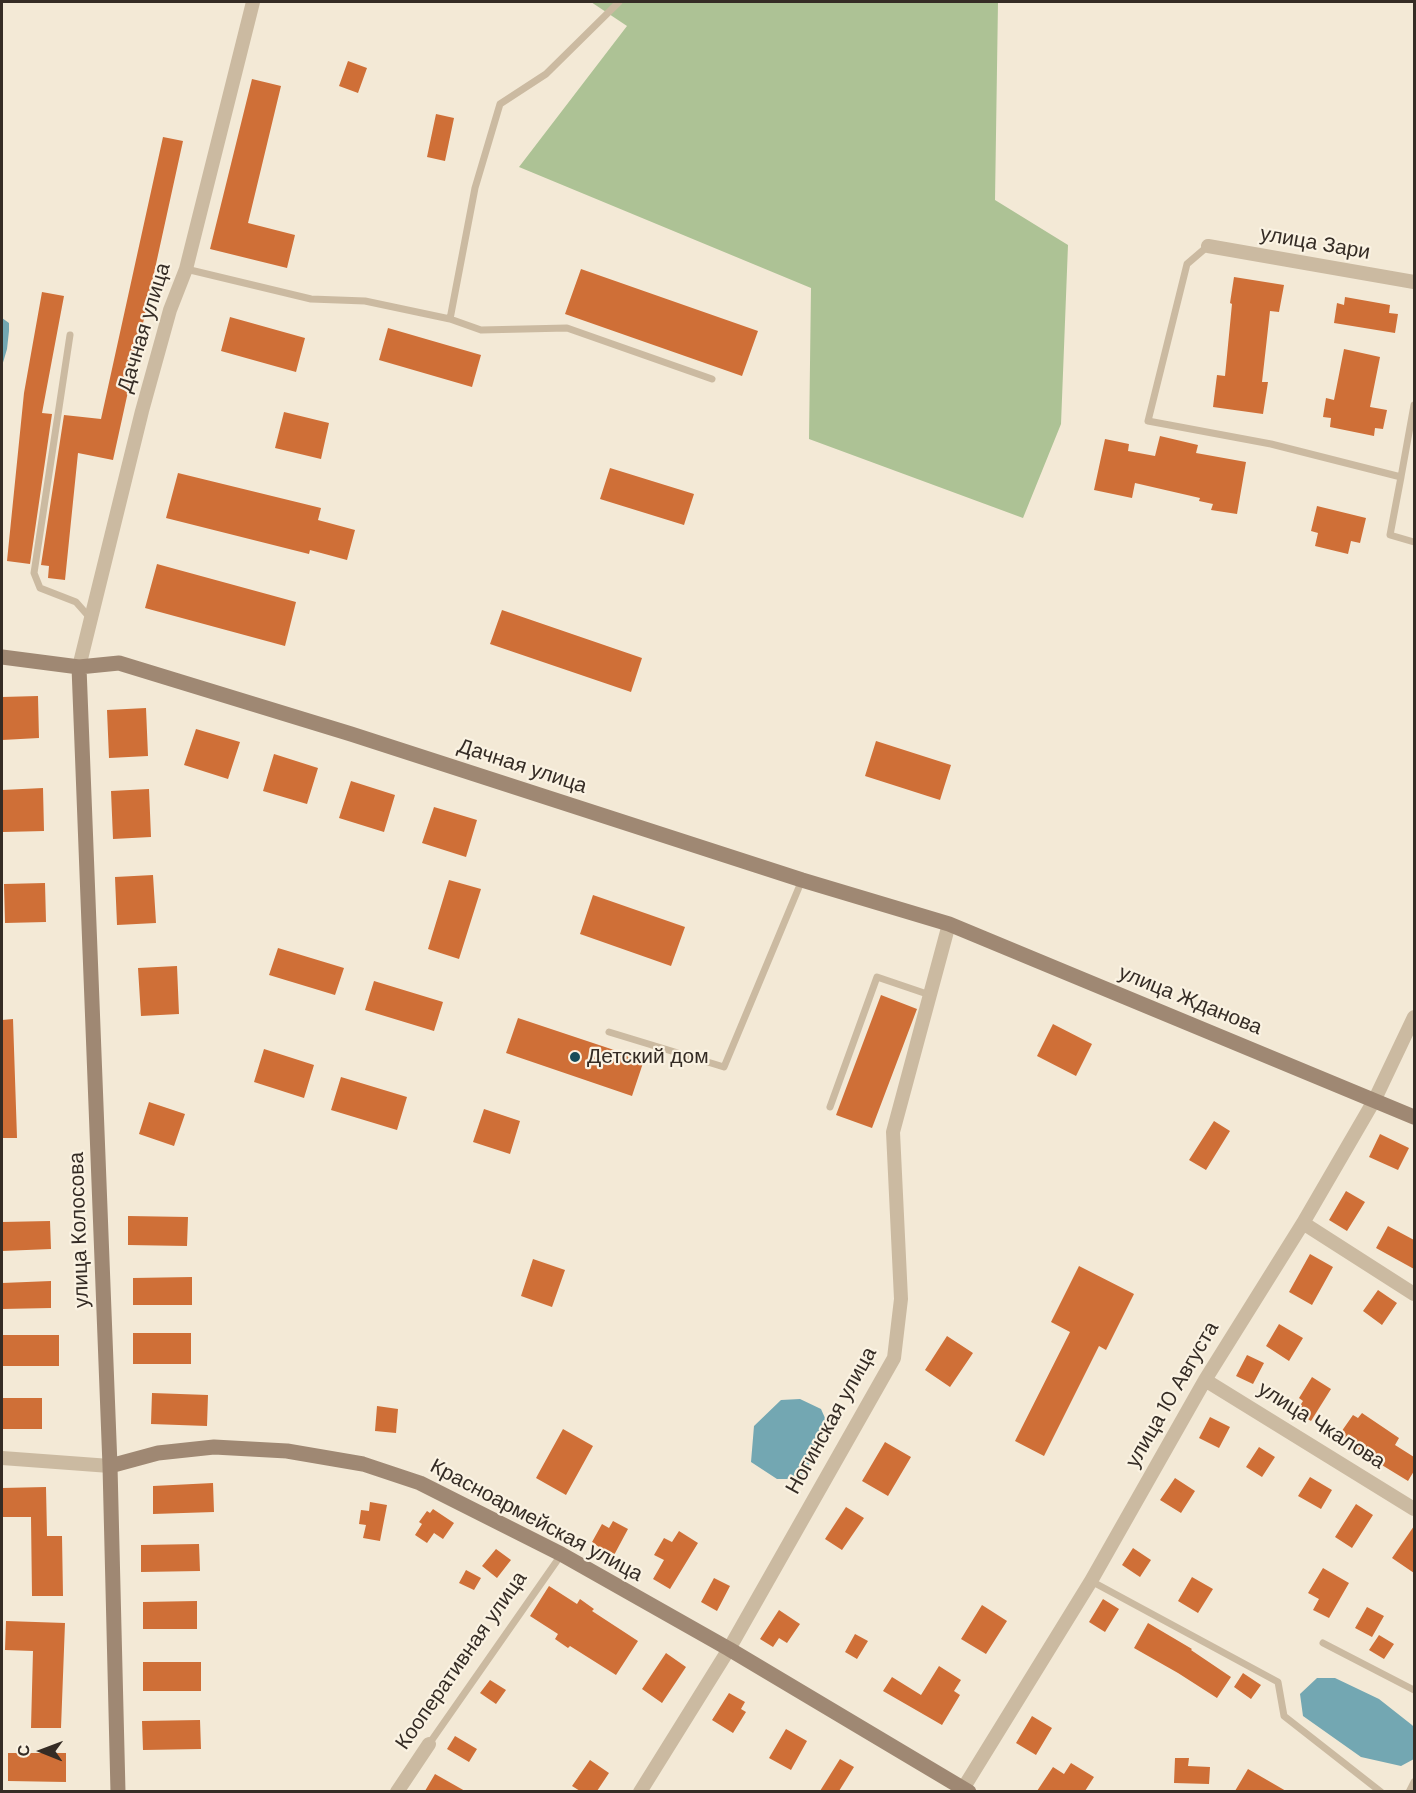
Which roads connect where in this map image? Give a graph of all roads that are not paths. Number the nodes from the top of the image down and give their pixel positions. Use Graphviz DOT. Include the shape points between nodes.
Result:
graph roads {
  1 [pos="253,2"];
  2 [pos="619,2"];
  3 [pos="1208,246"];
  4 [pos="186,269"];
  5 [pos="1414,282"];
  6 [pos="450,319"];
  7 [pos="70,335"];
  8 [pos="712,379"];
  9 [pos="1414,405"];
  10 [pos="1401,477"];
  11 [pos="1414,542"];
  12 [pos="91,619"];
  13 [pos="2,657"];
  14 [pos="79,667"];
  15 [pos="802,880"];
  16 [pos="949,924"];
  17 [pos="930,995"];
  18 [pos="1414,1017"];
  19 [pos="609,1032"];
  20 [pos="1375,1100"];
  21 [pos="830,1107"];
  22 [pos="1414,1117"];
  23 [pos="1303,1223"];
  24 [pos="1414,1294"];
  25 [pos="1204,1380"];
  26 [pos="2,1458"];
  27 [pos="110,1466"];
  28 [pos="1414,1509"];
  29 [pos="561,1554"];
  30 [pos="1091,1581"];
  31 [pos="1323,1642"];
  32 [pos="729,1649"];
  33 [pos="1414,1690"];
  34 [pos="429,1744"];
  35 [pos="1414,1782"];
  36 [pos="964,1790"];
  37 [pos="118,1791"];
  38 [pos="396,1791"];
  39 [pos="640,1791"];
  40 [pos="1381,1791"];
  41 [pos="1409,1791"];
  1 -- 4 [label="street, Дачная улица"];
  2 -- 6 [label="lane" via="546,74 500,104 476,188"];
  3 -- 5 [label="street, улица Зари"];
  3 -- 10 [label="lane" via="1187,264 1148,421 1271,444"];
  4 -- 6 [label="lane" via="311,299 365,301"];
  4 -- 12 [label="street, Дачная улица" via="170,309 142,411"];
  6 -- 8 [label="lane" via="481,330 567,328"];
  7 -- 12 [label="lane" via="34,573 40,588 76,602"];
  9 -- 10 [label="lane"];
  10 -- 11 [label="lane" via="1390,535"];
  12 -- 14 [label="street, Дачная улица"];
  13 -- 14 [label="main road, Дачная улица"];
  14 -- 15 [label="main road, Дачная улица" via="119,663"];
  14 -- 27 [label="main road, улица Колосова"];
  15 -- 16 [label="main road, Дачная улица"];
  15 -- 19 [label="lane" via="724,1067"];
  16 -- 17 [label="street, Ногинская улица"];
  16 -- 20 [label="main road, улица Жданова"];
  17 -- 21 [label="lane" via="877,977"];
  17 -- 32 [label="street, Ногинская улица" via="893,1132 901,1299 894,1358"];
  18 -- 20 [label="street, улица 10 Августа"];
  20 -- 22 [label="main road, улица Жданова"];
  20 -- 23 [label="street, улица 10 Августа"];
  23 -- 24 [label="street"];
  23 -- 25 [label="street, улица 10 Августа"];
  25 -- 28 [label="street, улица Чкалова"];
  25 -- 30 [label="street, улица 10 Августа"];
  26 -- 27 [label="street, Красноармейская улица"];
  27 -- 29 [label="main road, Красноармейская улица" via="158,1453 214,1447 287,1451 363,1464 420,1483"];
  27 -- 37 [label="main road, улица Колосова"];
  29 -- 32 [label="main road, Красноармейская улица"];
  29 -- 34 [label="lane, Кооперативная улица"];
  30 -- 36 [label="street, улица 10 Августа"];
  30 -- 40 [label="lane" via="1278,1682 1284,1716"];
  31 -- 33 [label="lane"];
  32 -- 36 [label="main road, Красноармейская улица"];
  32 -- 39 [label="street, Ногинская улица"];
  34 -- 38 [label="street, Кооперативная улица"];
  35 -- 41 [label="lane"];
}
